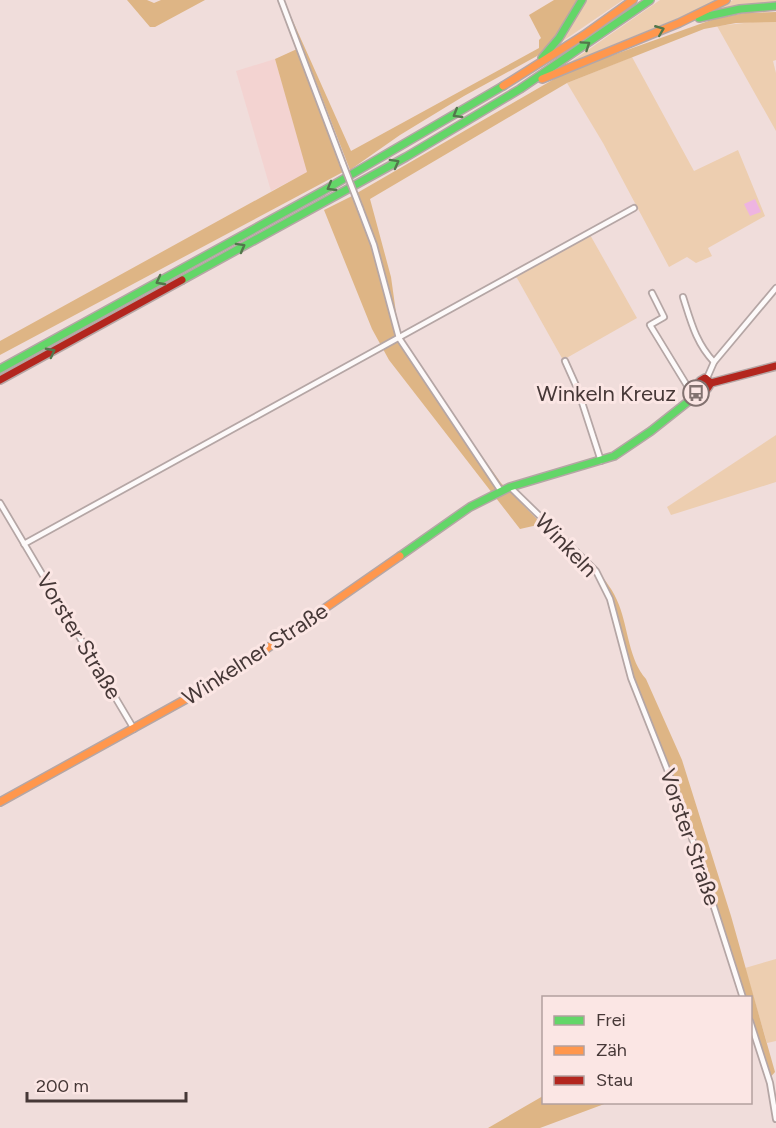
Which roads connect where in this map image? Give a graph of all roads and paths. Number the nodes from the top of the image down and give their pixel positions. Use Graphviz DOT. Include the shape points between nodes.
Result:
graph roads {
  1 [pos="281,0"];
  2 [pos="582,0"];
  3 [pos="633,0"];
  4 [pos="650,0"];
  5 [pos="726,0"];
  6 [pos="776,6"];
  7 [pos="679,23"];
  8 [pos="529,70"];
  9 [pos="520,89"];
  10 [pos="634,208"];
  11 [pos="776,288"];
  12 [pos="652,293"];
  13 [pos="683,297"];
  14 [pos="399,338"];
  15 [pos="565,361"];
  16 [pos="714,362"];
  17 [pos="776,366"];
  18 [pos="0,369"];
  19 [pos="0,380"];
  20 [pos="709,380"];
  21 [pos="694,397"];
  22 [pos="601,461"];
  23 [pos="510,488"];
  24 [pos="501,491"];
  25 [pos="0,503"];
  26 [pos="24,544"];
  27 [pos="631,678"];
  28 [pos="134,729"];
  29 [pos="0,802"];
  30 [pos="742,996"];
  31 [pos="752,1027"];
  32 [pos="776,1119"];
  1 -- 14 [label="street, bridge" via="374,245"];
  2 -- 8 [label="main road" via="566,31"];
  3 -- 8 [label="main road"];
  9 -- 4 [label="main road, one-way"];
  5 -- 7 [label="main road"];
  6 -- 7 [label="main road" via="740,9"];
  9 -- 7 [label="main road, one-way"];
  8 -- 18 [label="main road, one-way" via="292,210"];
  19 -- 9 [label="main road, one-way" via="406,157"];
  10 -- 14 [label="street"];
  11 -- 16 [label="street, Winkeln"];
  12 -- 21 [label="street" via="664,317 650,325"];
  13 -- 16 [label="street" via="695,337"];
  14 -- 24 [label="street"];
  14 -- 26 [label="street"];
  15 -- 22 [label="street"];
  16 -- 20 [label="street, Winkeln"];
  17 -- 20 [label="main road"];
  20 -- 21 [label="main road, Winkeln" via="709,388"];
  21 -- 22 [label="main road, Winkeln" via="625,449"];
  22 -- 23 [label="main road, Winkeln"];
  23 -- 24 [label="main road, Winkeln"];
  23 -- 27 [label="street, Winkeln" via="596,571 610,599"];
  24 -- 28 [label="main road, Winkelner Straße" via="448,522 231,674"];
  25 -- 26 [label="street, Vorster Straße"];
  26 -- 28 [label="street, Vorster Straße"];
  27 -- 30 [label="street, Vorster Straße" via="682,807"];
  28 -- 29 [label="main road, Winkelner Straße"];
  31 -- 32 [label="street" via="770,1083"];
}
